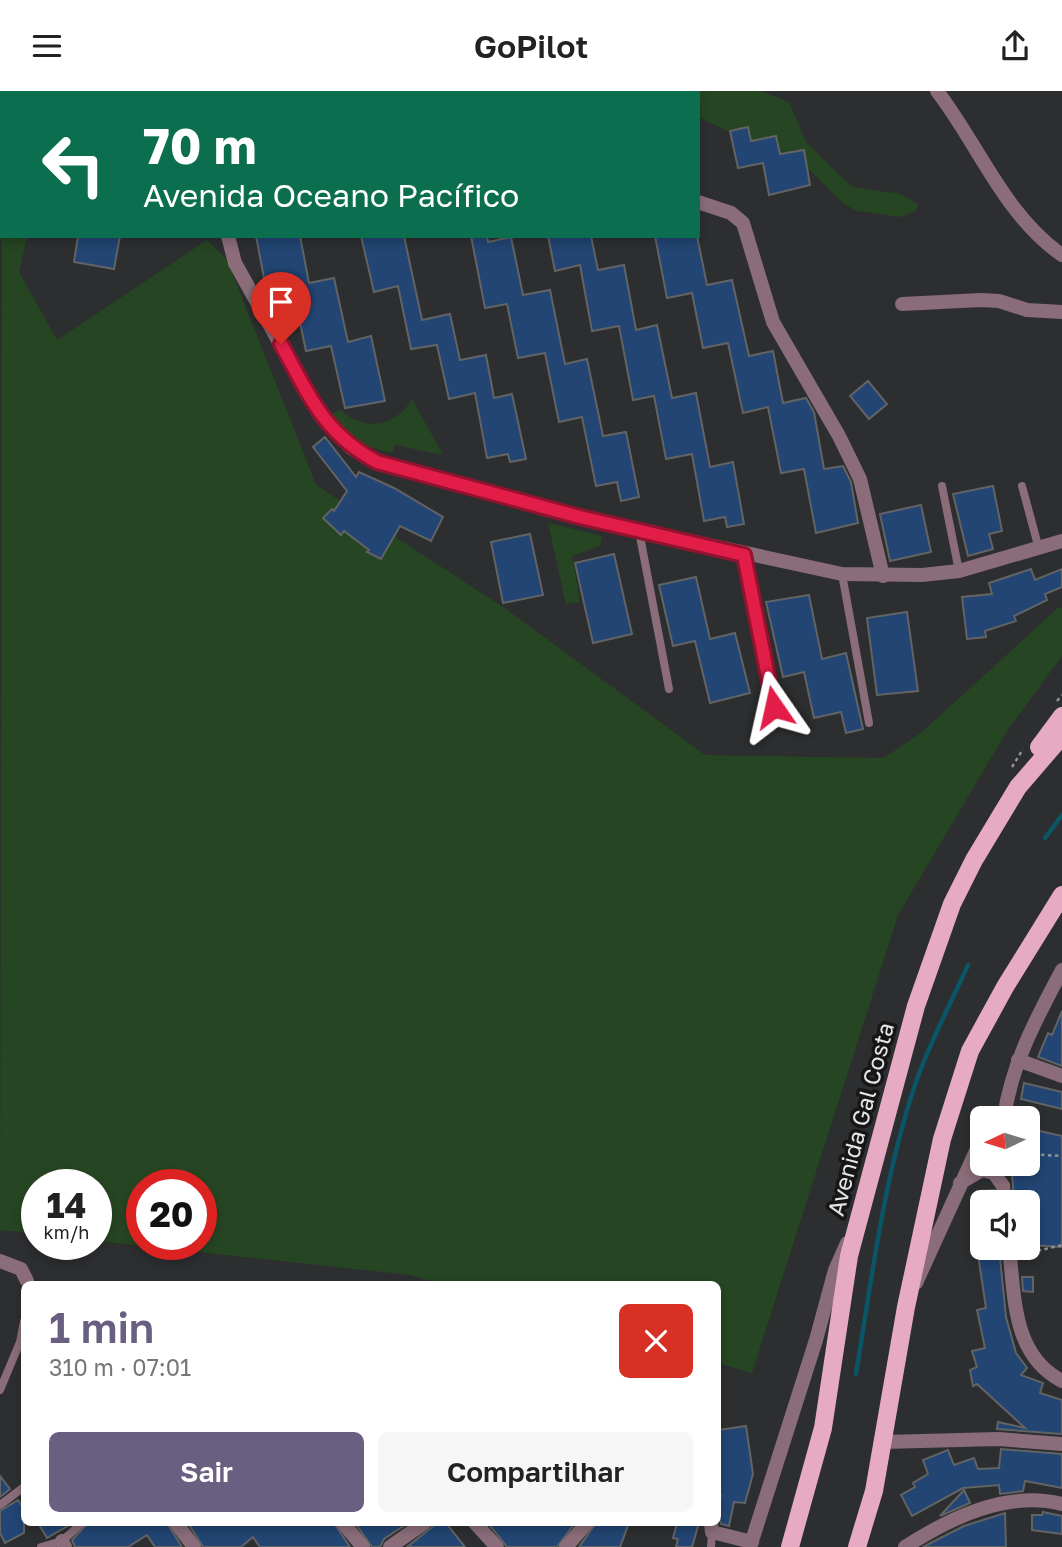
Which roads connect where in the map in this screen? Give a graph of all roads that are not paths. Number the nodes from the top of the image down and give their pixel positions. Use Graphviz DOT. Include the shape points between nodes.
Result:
graph roads {
  1 [pos="937,91"];
  2 [pos="700,203"];
  3 [pos="229,238"];
  4 [pos="1062,255"];
  5 [pos="902,305"];
  6 [pos="1062,312"];
  7 [pos="942,486"];
  8 [pos="1022,486"];
  9 [pos="639,531"];
  10 [pos="1062,541"];
  11 [pos="1039,549"];
  12 [pos="744,555"];
  13 [pos="959,571"];
  14 [pos="842,574"];
  15 [pos="883,576"];
  16 [pos="669,689"];
  17 [pos="774,707"];
  18 [pos="1062,716"];
  19 [pos="869,723"];
  20 [pos="1062,736"];
  21 [pos="1018,787"];
  22 [pos="1062,895"];
  23 [pos="1062,970"];
  24 [pos="1018,1060"];
  25 [pos="1062,1076"];
  26 [pos="1008,1087"];
  27 [pos="998,1106"];
  28 [pos="1006,1106"];
  29 [pos="970,1163"];
  30 [pos="1003,1176"];
  31 [pos="960,1183"];
  32 [pos="1003,1186"];
  33 [pos="1004,1190"];
  34 [pos="857,1223"];
  35 [pos="1011,1260"];
  36 [pos="0,1261"];
  37 [pos="26,1281"];
  38 [pos="906,1307"];
  39 [pos="21,1337"];
  40 [pos="1062,1381"];
  41 [pos="0,1390"];
  42 [pos="883,1443"];
  43 [pos="1062,1444"];
  44 [pos="21,1488"];
  45 [pos="874,1491"];
  46 [pos="1062,1504"];
  47 [pos="0,1505"];
  48 [pos="79,1526"];
  49 [pos="178,1526"];
  50 [pos="346,1526"];
  51 [pos="420,1526"];
  52 [pos="478,1526"];
  53 [pos="584,1526"];
  54 [pos="711,1534"];
  55 [pos="64,1544"];
  56 [pos="751,1545"];
  57 [pos="41,1547"];
  58 [pos="194,1547"];
  59 [pos="363,1547"];
  60 [pos="390,1547"];
  61 [pos="497,1547"];
  62 [pos="566,1547"];
  63 [pos="790,1547"];
  64 [pos="857,1547"];
  65 [pos="866,1547"];
  66 [pos="905,1547"];
  1 -- 4 [label="street" via="1024,220"];
  2 -- 15 [label="street" via="731,212 743,223 773,322 860,479"];
  3 -- 9 [label="street" via="235,263 321,417 351,448 377,462"];
  5 -- 6 [label="street" via="981,300"];
  7 -- 13 [label="lane"];
  8 -- 11 [label="lane"];
  9 -- 12 [label="street"];
  9 -- 16 [label="lane"];
  10 -- 11 [label="street"];
  11 -- 13 [label="street"];
  12 -- 14 [label="street"];
  12 -- 17 [label="lane"];
  13 -- 15 [label="street"];
  14 -- 15 [label="street"];
  14 -- 19 [label="lane"];
  18 -- 21 [label="main road" via="1027,764"];
  20 -- 21 [label="main road, Avenida Gal Costa"];
  21 -- 34 [label="main road, Avenida Gal Costa" via="952,904 916,1006"];
  22 -- 38 [label="main road" via="970,1051 942,1139"];
  23 -- 24 [label="street"];
  24 -- 25 [label="street"];
  24 -- 26 [label="street"];
  26 -- 27 [label="street"];
  26 -- 28 [label="street"];
  29 -- 31 [label="street"];
  30 -- 32 [label="street"];
  31 -- 32 [label="street" via="982,1170 994,1173"];
  31 -- 38 [label="street"];
  32 -- 33 [label="street"];
  34 -- 56 [label="street" via="835,1270"];
  34 -- 63 [label="main road, Avenida Gal Costa" via="823,1428"];
  35 -- 40 [label="street" via="1020,1332 1042,1369"];
  36 -- 37 [label="street" via="21,1269"];
  38 -- 42 [label="main road"];
  39 -- 41 [label="lane"];
  42 -- 43 [label="street" via="998,1439"];
  42 -- 45 [label="main road"];
  44 -- 47 [label="lane"];
  45 -- 64 [label="main road"];
  45 -- 65 [label="main road"];
  46 -- 66 [label="street" via="1028,1501 968,1512"];
  48 -- 55 [label="lane"];
  49 -- 58 [label="street"];
  50 -- 59 [label="street"];
  51 -- 60 [label="street"];
  52 -- 61 [label="street"];
  53 -- 62 [label="street"];
  54 -- 56 [label="street"];
  55 -- 57 [label="lane"];
}
